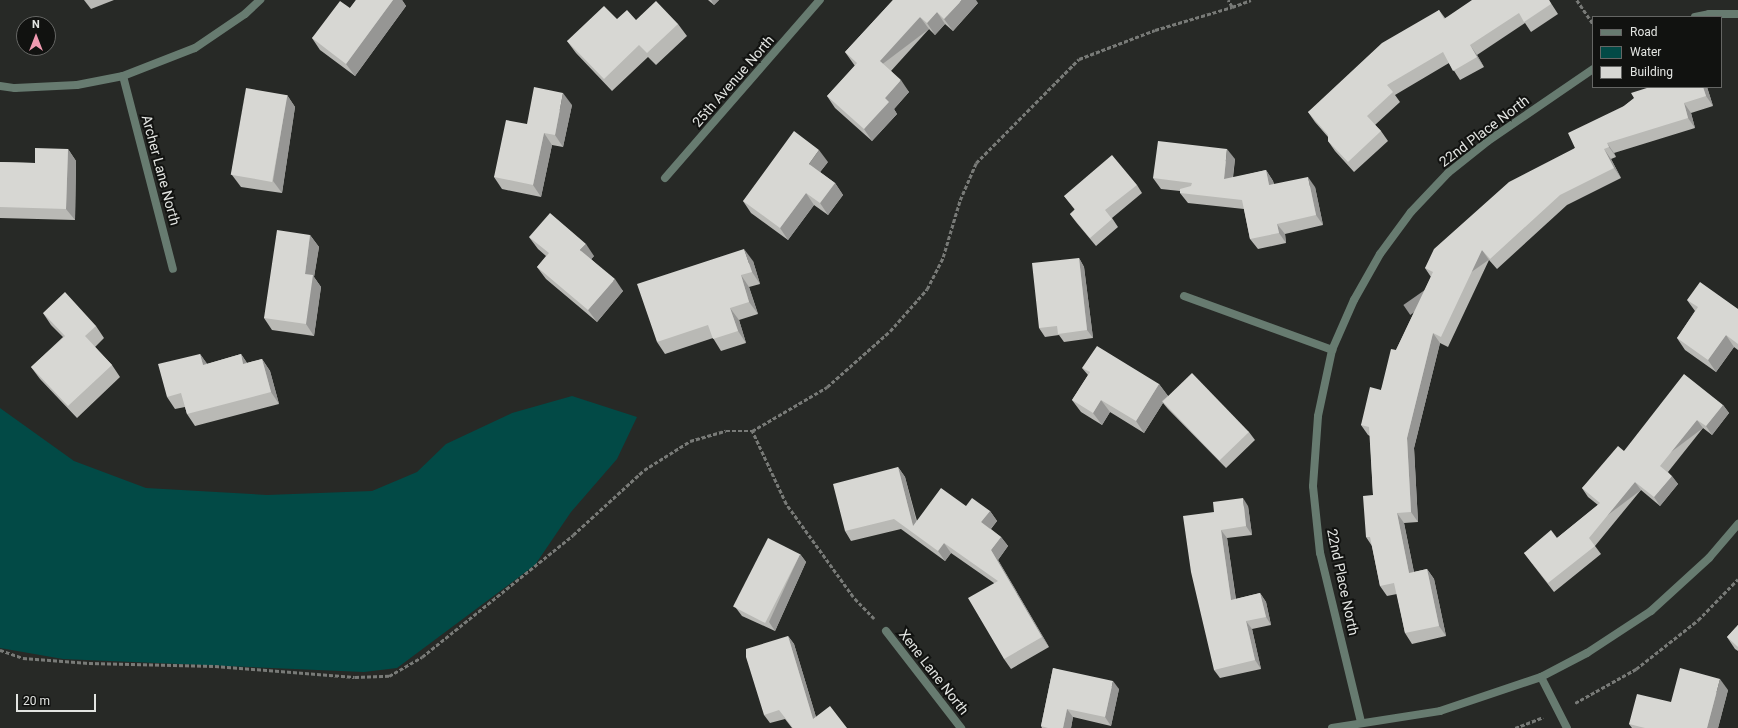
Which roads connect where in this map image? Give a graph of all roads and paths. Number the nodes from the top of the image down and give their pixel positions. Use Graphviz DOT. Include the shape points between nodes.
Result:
graph roads {
  1 [pos="260,0"];
  2 [pos="820,0"];
  3 [pos="1228,0"];
  4 [pos="1251,0"];
  5 [pos="1578,0"];
  6 [pos="1232,7"];
  7 [pos="1738,14"];
  8 [pos="1700,16"];
  9 [pos="1592,22"];
  10 [pos="1592,70"];
  11 [pos="123,76"];
  12 [pos="0,86"];
  13 [pos="665,178"];
  14 [pos="173,269"];
  15 [pos="1184,296"];
  16 [pos="1332,350"];
  17 [pos="752,431"];
  18 [pos="1738,524"];
  19 [pos="1738,579"];
  20 [pos="886,631"];
  21 [pos="0,650"];
  22 [pos="1541,677"];
  23 [pos="1578,702"];
  24 [pos="1361,722"];
  25 [pos="1533,722"];
  26 [pos="961,728"];
  27 [pos="1332,728"];
  28 [pos="1515,728"];
  29 [pos="1567,728"];
  1 -- 11 [label="street" via="245,14 195,48"];
  2 -- 13 [label="street, 25th Avenue North"];
  3 -- 6 [label="path"];
  4 -- 6 [label="path"];
  5 -- 9 [label="path"];
  6 -- 17 [label="path" via="1155,30 1079,59 976,163 960,200 943,257 927,289 890,331 827,387"];
  7 -- 8 [label="street"];
  10 -- 16 [label="street, 22nd Place North" via="1488,141 1448,173 1416,206 1380,254 1354,300"];
  11 -- 12 [label="street" via="77,85 15,88"];
  11 -- 14 [label="street, Archer Lane North"];
  15 -- 16 [label="street"];
  16 -- 24 [label="street, 22nd Place North" via="1318,416 1313,486 1320,554"];
  17 -- 20 [label="path" via="786,504 853,597"];
  17 -- 21 [label="path" via="726,431 690,441 644,470 573,535 422,657 389,676 355,677 215,666 89,663 23,658"];
  18 -- 22 [label="street" via="1709,558 1651,611 1587,653"];
  19 -- 23 [label="path" via="1698,620 1636,669"];
  20 -- 26 [label="street, Xene Lane North"];
  22 -- 24 [label="street" via="1440,711"];
  22 -- 29 [label="street"];
  24 -- 27 [label="street"];
  25 -- 28 [label="path"];
}
